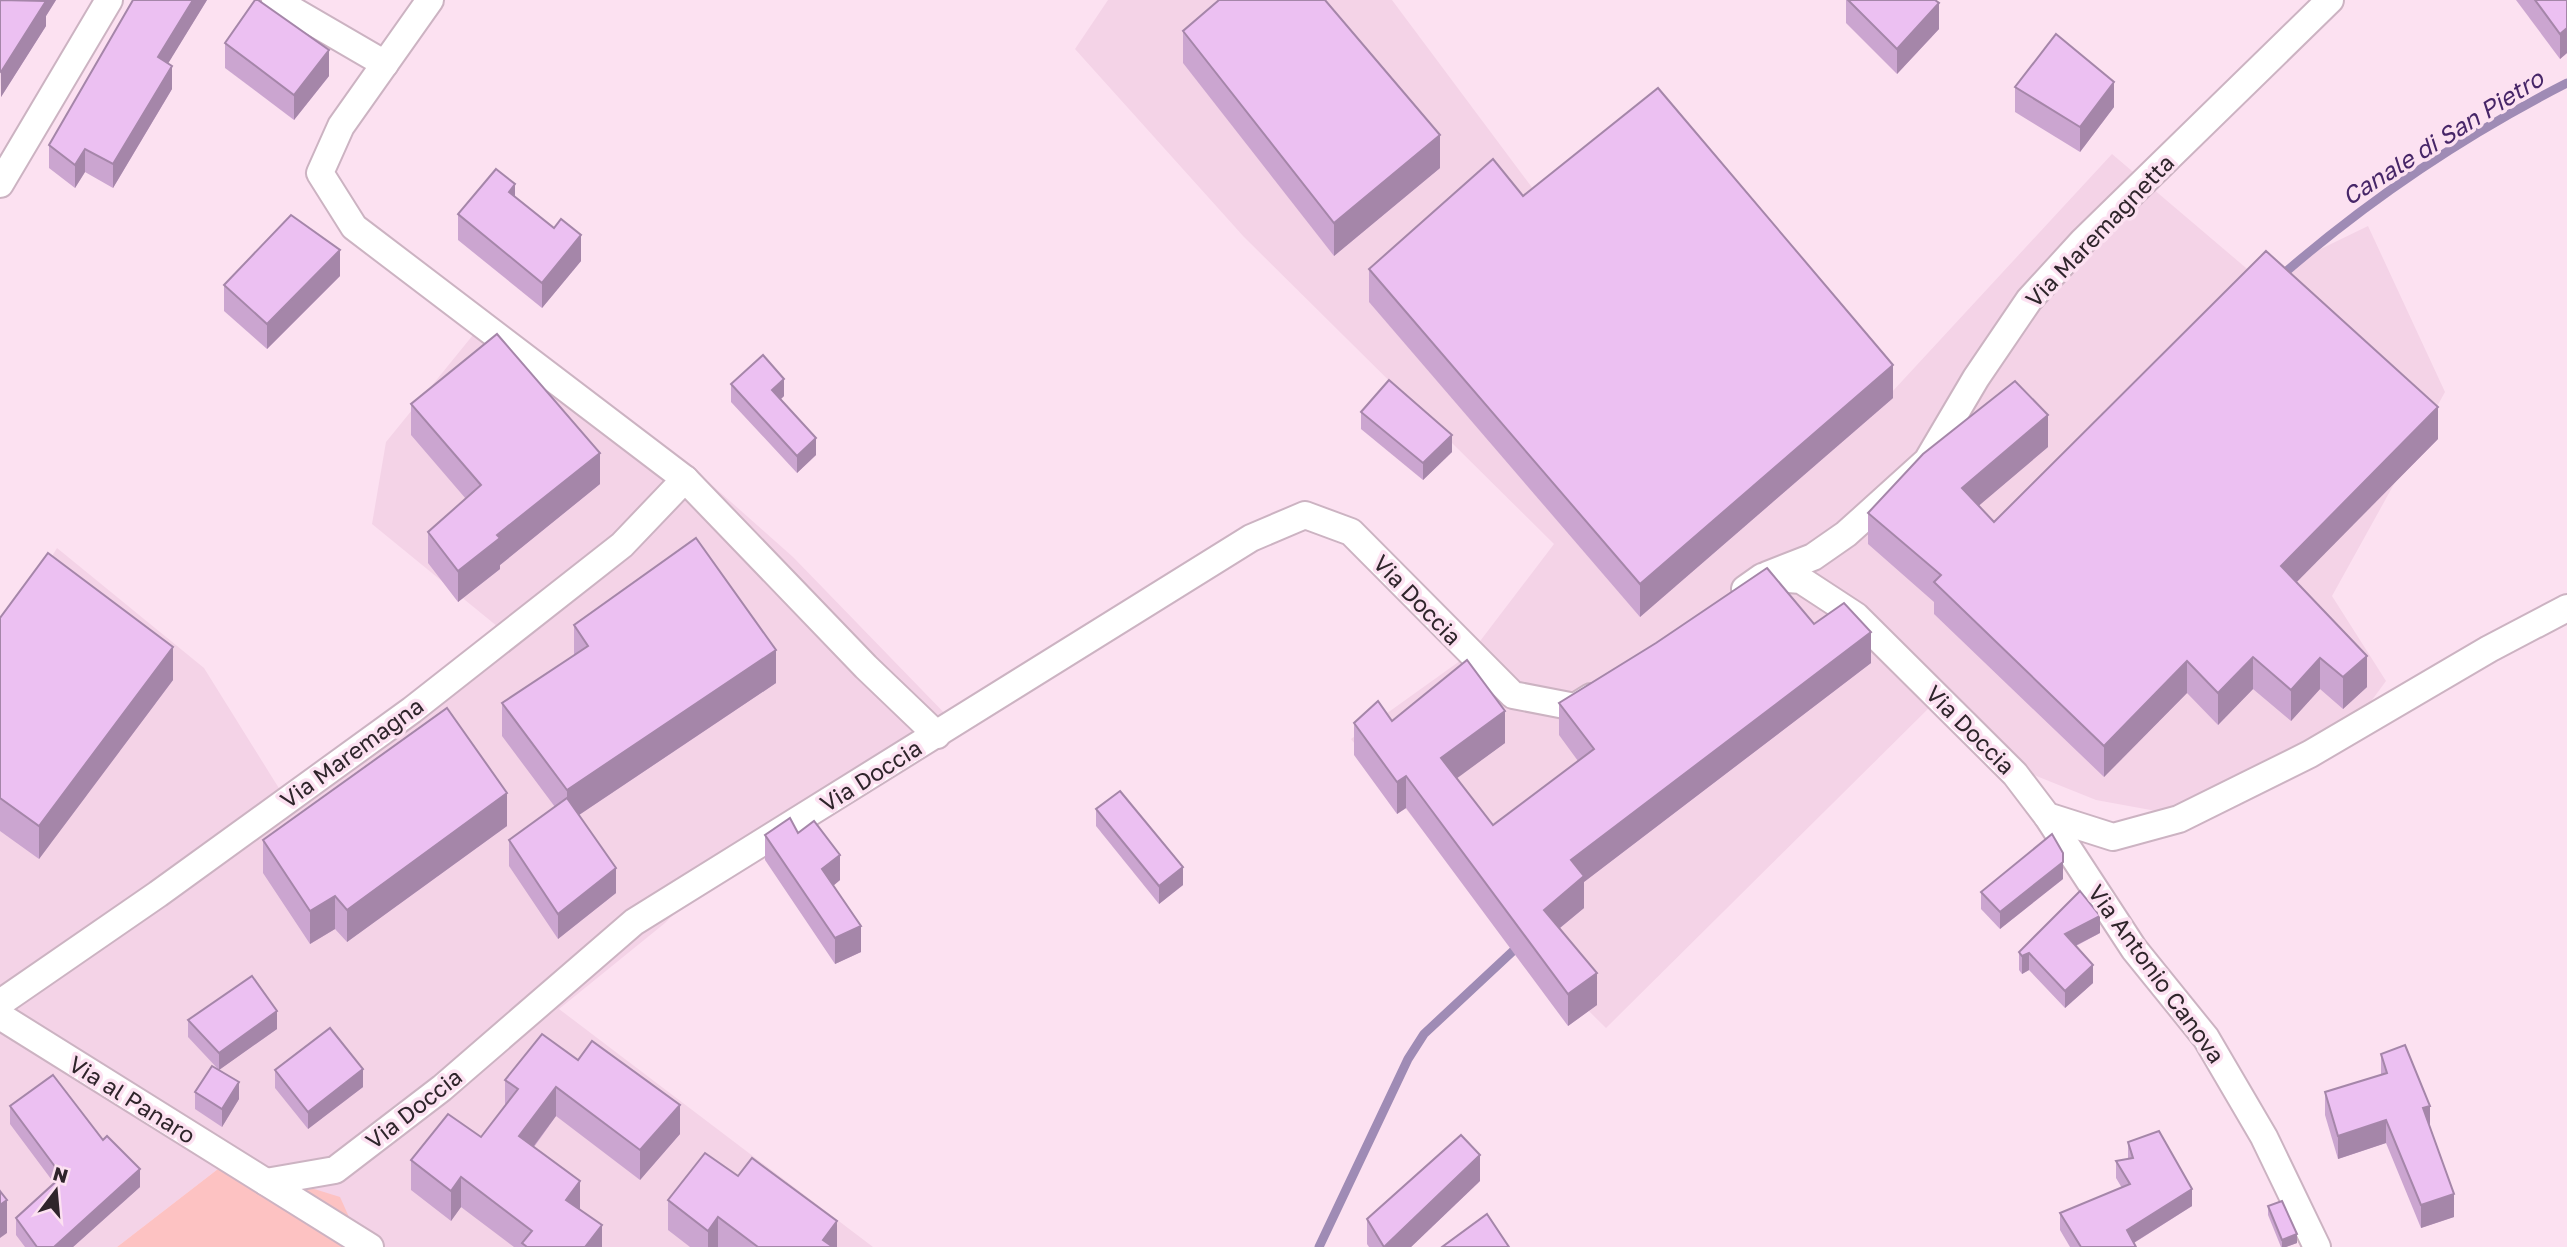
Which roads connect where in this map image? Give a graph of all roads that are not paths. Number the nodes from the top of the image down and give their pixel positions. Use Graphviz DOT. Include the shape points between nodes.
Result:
graph roads {
  1 [pos="109,0"];
  2 [pos="275,0"];
  3 [pos="430,0"];
  4 [pos="2330,0"];
  5 [pos="385,64"];
  6 [pos="0,184"];
  7 [pos="685,479"];
  8 [pos="1762,577"];
  9 [pos="1720,607"];
  10 [pos="2567,608"];
  11 [pos="1617,681"];
  12 [pos="937,736"];
  13 [pos="2047,816"];
  14 [pos="0,1003"];
  15 [pos="0,1016"];
  16 [pos="266,1182"];
  17 [pos="370,1247"];
  18 [pos="2317,1247"];
  1 -- 6 [label="street"];
  2 -- 5 [label="street"];
  3 -- 5 [label="street"];
  4 -- 8 [label="street, Via Maremagnetta" via="2083,241 2029,300 1927,461 1846,534 1813,557"];
  5 -- 7 [label="street" via="341,126 320,173 354,227"];
  7 -- 12 [label="street"];
  7 -- 14 [label="street, Via Maremagna" via="622,545 412,710"];
  8 -- 9 [label="street"];
  8 -- 13 [label="street, Via Doccia" via="1801,580 1856,616 2015,774"];
  10 -- 13 [label="street" via="2310,754 2179,820 2113,837"];
  11 -- 12 [label="street, Via Doccia" via="1575,707 1513,695 1351,532 1305,515 1251,538"];
  12 -- 16 [label="street, Via Doccia" via="634,922 442,1088 335,1170"];
  13 -- 18 [label="street, Via Antonio Canova" via="2134,949 2206,1038 2264,1137"];
  15 -- 16 [label="street, Via al Panaro"];
  16 -- 17 [label="street, Via al Panaro"];
}
